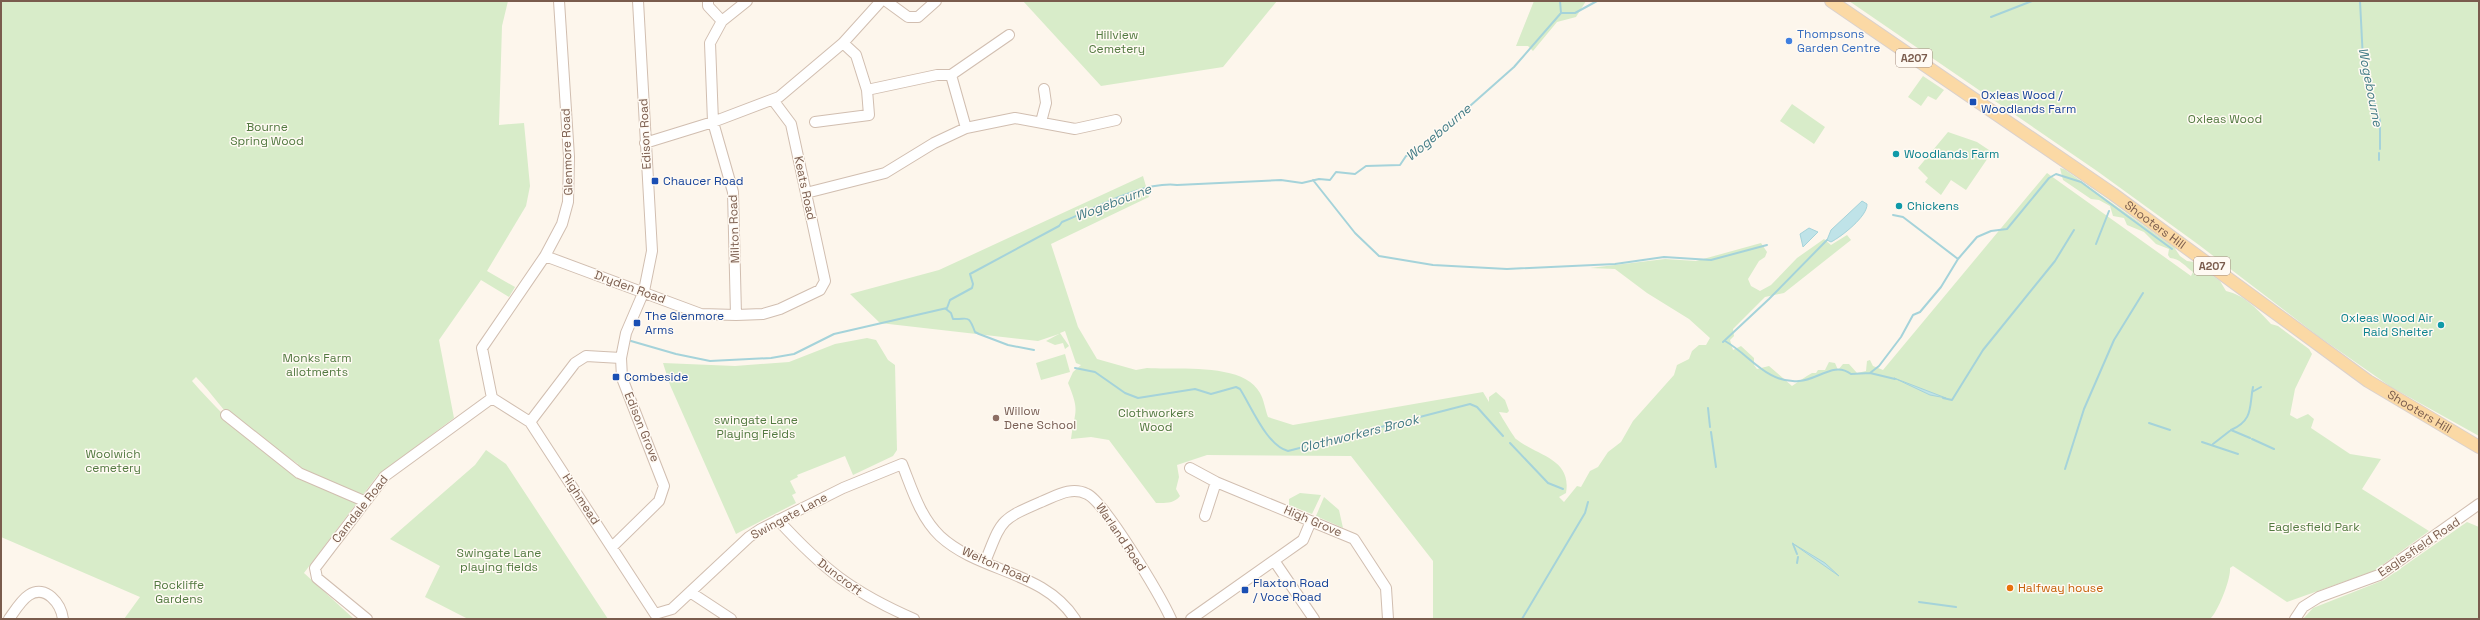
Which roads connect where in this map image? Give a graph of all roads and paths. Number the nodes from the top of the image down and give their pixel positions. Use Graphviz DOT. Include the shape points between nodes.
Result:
graph roads {
  1 [pos="559,1"];
  2 [pos="638,1"];
  3 [pos="708,1"];
  4 [pos="747,1"];
  5 [pos="881,1"];
  6 [pos="886,1"];
  7 [pos="936,1"];
  8 [pos="1831,1"];
  9 [pos="722,22"];
  10 [pos="1009,35"];
  11 [pos="844,43"];
  12 [pos="951,75"];
  13 [pos="1044,89"];
  14 [pos="867,90"];
  15 [pos="773,100"];
  16 [pos="1116,120"];
  17 [pos="713,122"];
  18 [pos="815,122"];
  19 [pos="1042,122"];
  20 [pos="966,128"];
  21 [pos="645,143"];
  22 [pos="806,193"];
  23 [pos="545,256"];
  24 [pos="825,281"];
  25 [pos="644,291"];
  26 [pos="736,315"];
  27 [pos="621,358"];
  28 [pos="492,398"];
  29 [pos="226,414"];
  30 [pos="530,422"];
  31 [pos="2479,447"];
  32 [pos="902,464"];
  33 [pos="1190,468"];
  34 [pos="1216,482"];
  35 [pos="364,501"];
  36 [pos="2479,504"];
  37 [pos="1205,516"];
  38 [pos="778,520"];
  39 [pos="1311,521"];
  40 [pos="612,547"];
  41 [pos="985,562"];
  42 [pos="1275,562"];
  43 [pos="690,592"];
  44 [pos="1,614"];
  45 [pos="655,617"];
  46 [pos="8,619"];
  47 [pos="63,619"];
  48 [pos="367,619"];
  49 [pos="731,619"];
  50 [pos="914,619"];
  51 [pos="1075,619"];
  52 [pos="1171,619"];
  53 [pos="1191,619"];
  54 [pos="1314,619"];
  55 [pos="1388,619"];
  56 [pos="2295,619"];
  1 -- 23 [label="street, Glenmore Road" via="569,157 568,202 562,224"];
  2 -- 21 [label="street, Edison Road"];
  3 -- 9 [label="street" via="708,6"];
  4 -- 9 [label="street"];
  5 -- 11 [label="street"];
  6 -- 7 [label="street" via="908,17 918,17"];
  8 -- 31 [label="main road, Shooters Hill / A207" via="2114,194 2355,372"];
  9 -- 17 [label="street, Milton Road" via="710,43"];
  10 -- 12 [label="street"];
  11 -- 14 [label="street" via="856,55"];
  11 -- 15 [label="street" via="811,73"];
  12 -- 14 [label="street" via="937,75"];
  12 -- 20 [label="street"];
  13 -- 19 [label="street" via="1046,103"];
  14 -- 18 [label="street" via="869,115"];
  15 -- 17 [label="street"];
  15 -- 22 [label="street, Keats Road" via="791,124"];
  16 -- 19 [label="street" via="1075,129 1058,128"];
  17 -- 21 [label="street"];
  17 -- 26 [label="street, Milton Road" via="733,192"];
  19 -- 20 [label="street" via="1015,118"];
  20 -- 22 [label="street" via="934,143 885,173"];
  21 -- 25 [label="street, Edison Road" via="652,251"];
  22 -- 24 [label="street, Keats Road"];
  23 -- 25 [label="street, Dryden Road"];
  23 -- 28 [label="street, Glenmore Road" via="482,348"];
  24 -- 26 [label="street, Dryden Road" via="820,290 780,309 764,314"];
  25 -- 26 [label="street, Dryden Road" via="701,314"];
  25 -- 27 [label="street, Edison Grove" via="626,333"];
  27 -- 30 [label="street" via="586,356 575,363"];
  27 -- 40 [label="street, Edison Grove" via="622,378 664,486 659,501"];
  28 -- 30 [label="street, Highmead"];
  28 -- 35 [label="street, Camdale Road" via="385,476"];
  29 -- 35 [label="street" via="299,473"];
  30 -- 40 [label="street, Highmead"];
  32 -- 38 [label="street, Swingate Lane" via="843,488"];
  32 -- 41 [label="street, Welton Road" via="921,510 930,524 952,546"];
  33 -- 34 [label="street, High Grove"];
  34 -- 37 [label="street"];
  34 -- 39 [label="street, High Grove"];
  35 -- 48 [label="street, Camdale Road" via="314,568 314,574"];
  36 -- 56 [label="street, Eaglesfield Road" via="2379,575 2319,597 2303,608"];
  38 -- 43 [label="street, Swingate Lane" via="749,537"];
  38 -- 50 [label="street, Duncroft" via="834,576 867,597"];
  39 -- 42 [label="street" via="1304,540"];
  39 -- 55 [label="street, High Grove" via="1354,539 1386,588"];
  40 -- 45 [label="street, Highmead"];
  41 -- 51 [label="street, Welton Road" via="1039,585 1060,601"];
  41 -- 52 [label="street, Warland Road" via="1000,527 1008,517 1063,493 1080,492 1099,503 1160,596"];
  42 -- 53 [label="street"];
  42 -- 54 [label="street"];
  43 -- 45 [label="street, Swingate Lane" via="672,609"];
  43 -- 49 [label="street"];
  44 -- 46 [label="street"];
  46 -- 47 [label="street" via="28,596 45,593 58,603"];
}
